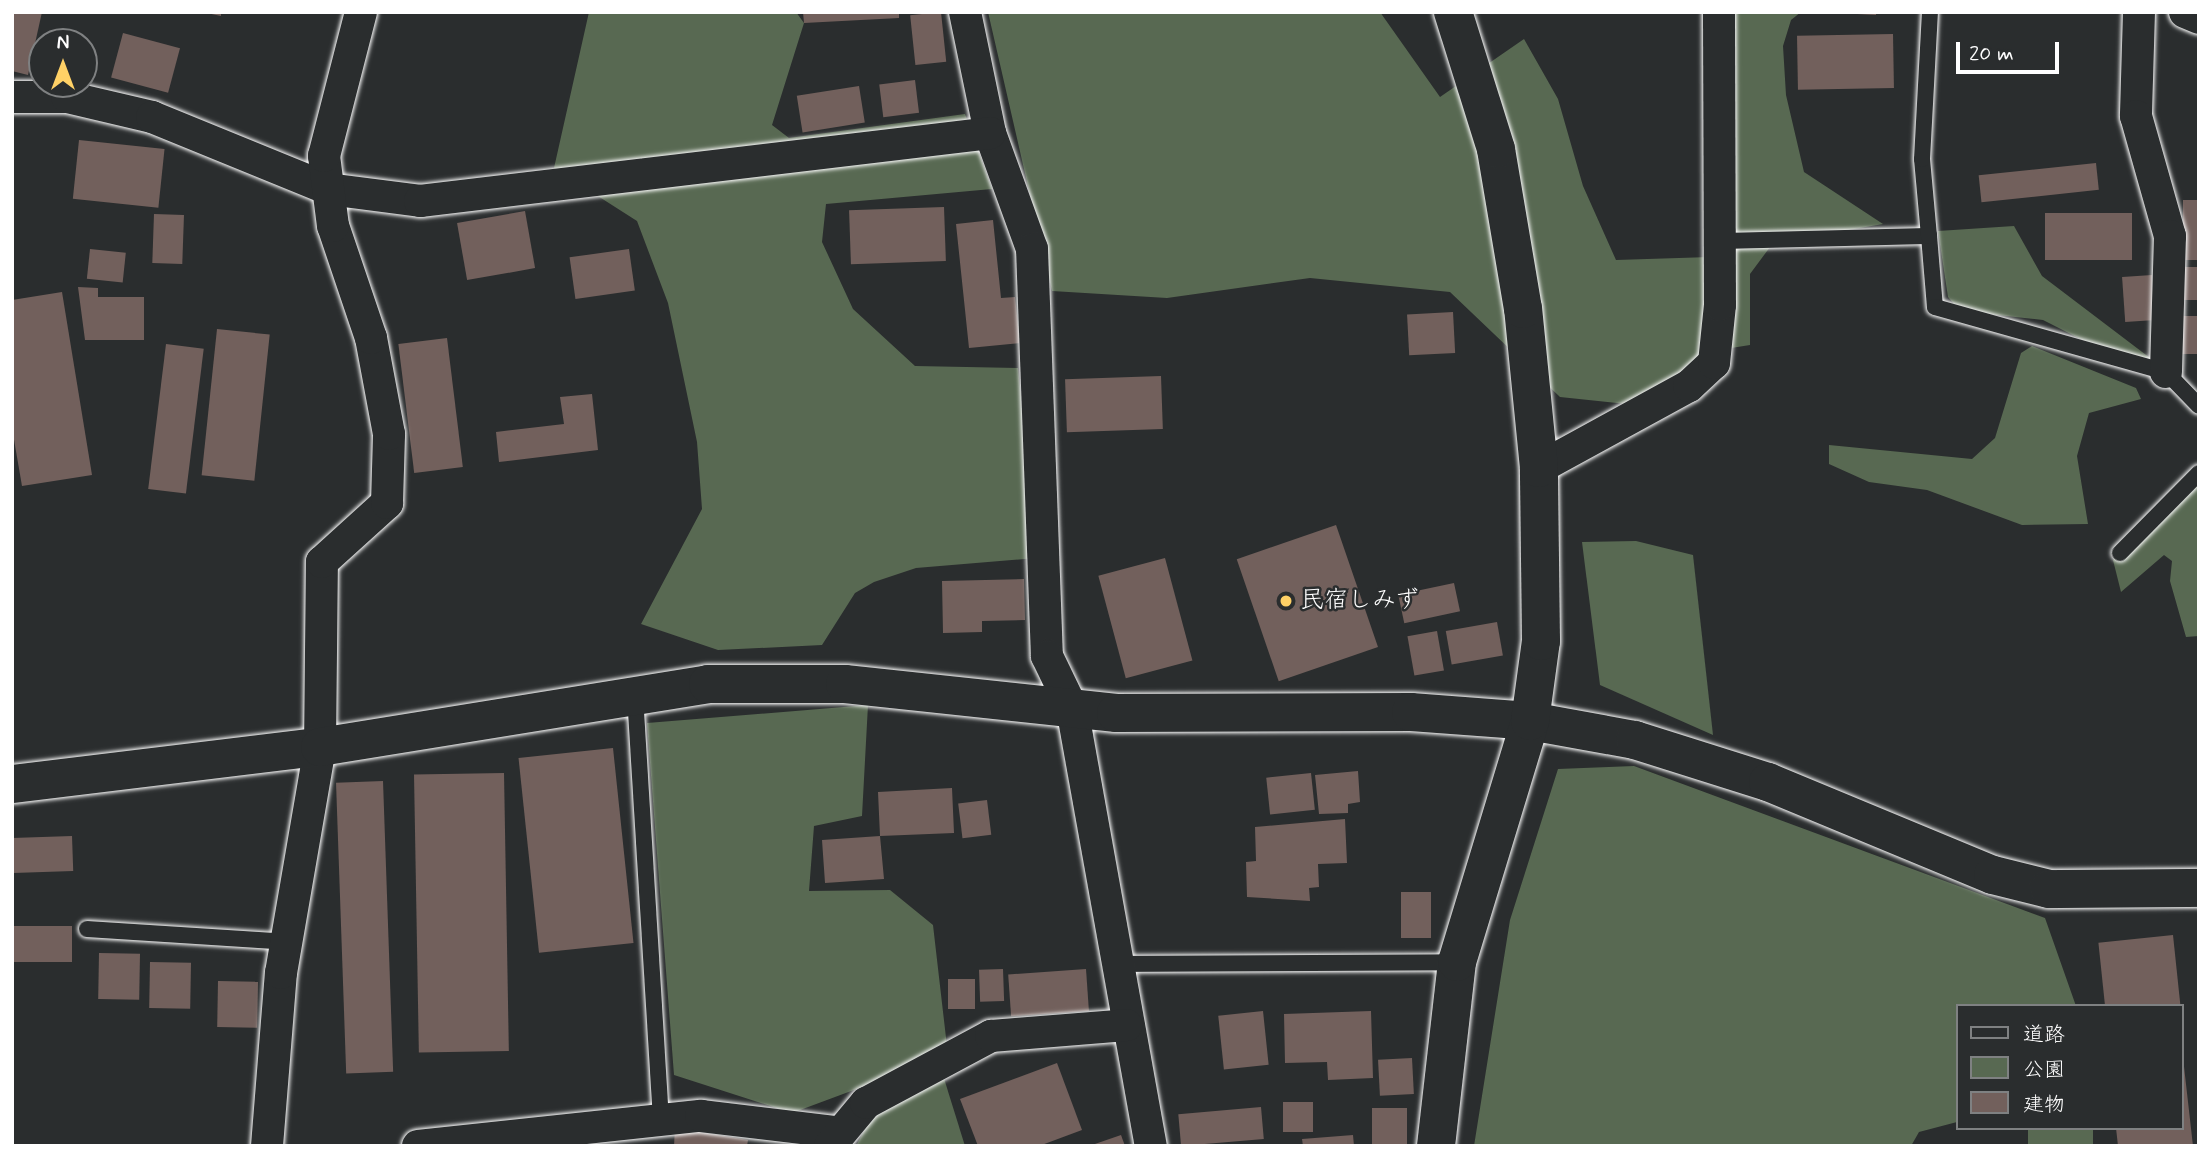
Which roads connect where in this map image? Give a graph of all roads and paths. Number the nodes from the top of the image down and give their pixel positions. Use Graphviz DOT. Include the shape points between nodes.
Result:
graph roads {
  1 [pos="361,12"];
  2 [pos="965,12"];
  3 [pos="1454,12"];
  4 [pos="1719,12"];
  5 [pos="1930,12"];
  6 [pos="2139,12"];
  7 [pos="2185,12"];
  8 [pos="2199,18"];
  9 [pos="12,97"];
  10 [pos="990,133"];
  11 [pos="328,189"];
  12 [pos="1929,236"];
  13 [pos="1720,241"];
  14 [pos="2166,372"];
  15 [pos="2199,406"];
  16 [pos="1539,468"];
  17 [pos="2199,473"];
  18 [pos="2120,554"];
  19 [pos="635,695"];
  20 [pos="1072,708"];
  21 [pos="1530,721"];
  22 [pos="320,747"];
  23 [pos="12,785"];
  24 [pos="2199,888"];
  25 [pos="87,929"];
  26 [pos="286,942"];
  27 [pos="1457,962"];
  28 [pos="1116,964"];
  29 [pos="1127,1025"];
  30 [pos="661,1117"];
  31 [pos="833,1139"];
  32 [pos="267,1146"];
  33 [pos="418,1146"];
  34 [pos="1151,1146"];
  35 [pos="1436,1146"];
  1 -- 11 [label="street" via="324,156"];
  2 -- 10 [label="street"];
  3 -- 16 [label="street" via="1496,149 1523,309"];
  4 -- 13 [label="street"];
  5 -- 12 [label="lane" via="1922,159"];
  6 -- 14 [label="street" via="2136,116 2170,236"];
  7 -- 8 [label="street"];
  9 -- 11 [label="street" via="67,97 152,117"];
  10 -- 11 [label="street" via="421,201"];
  10 -- 20 [label="street" via="1032,249 1047,656"];
  11 -- 22 [label="street" via="333,226 371,338 389,434 387,503 322,562"];
  12 -- 13 [label="lane"];
  12 -- 14 [label="lane" via="1935,307"];
  13 -- 16 [label="street" via="1714,363 1689,386"];
  14 -- 15 [label="lane"];
  16 -- 21 [label="street" via="1541,641"];
  17 -- 18 [label="lane"];
  19 -- 20 [label="street" via="708,684 845,684"];
  19 -- 22 [label="street"];
  19 -- 30 [label="lane"];
  20 -- 21 [label="street" via="1411,712"];
  20 -- 28 [label="street"];
  21 -- 24 [label="street" via="1636,740 1768,782 2027,883"];
  21 -- 27 [label="street"];
  22 -- 23 [label="street"];
  22 -- 26 [label="street"];
  25 -- 26 [label="lane"];
  26 -- 32 [label="street"];
  27 -- 28 [label="lane"];
  27 -- 35 [label="street"];
  28 -- 29 [label="street"];
  29 -- 31 [label="street" via="991,1036 866,1102"];
  29 -- 34 [label="street"];
  30 -- 31 [label="street"];
  30 -- 33 [label="street"];
}
